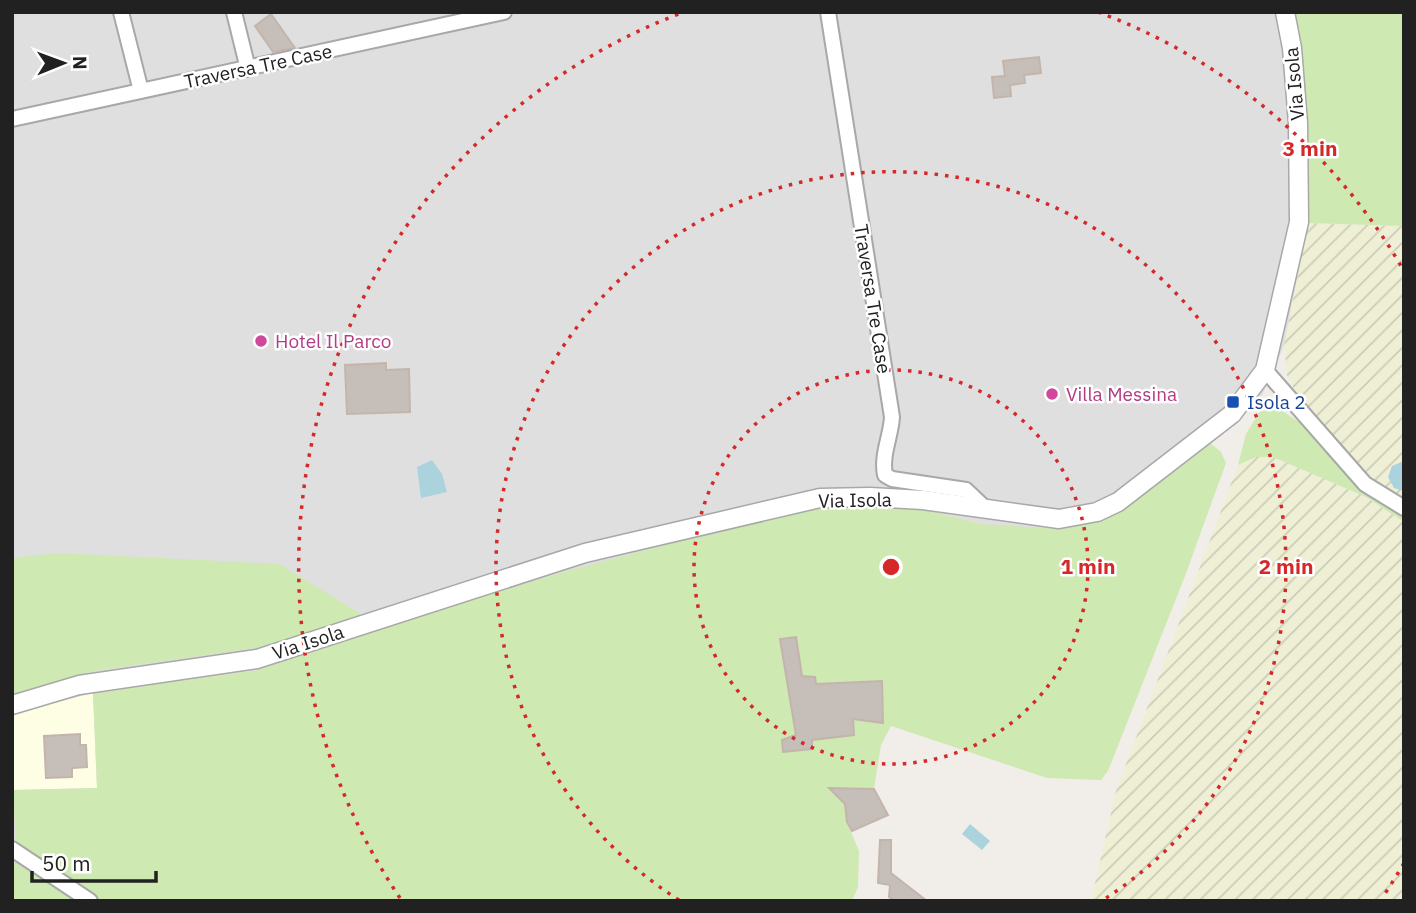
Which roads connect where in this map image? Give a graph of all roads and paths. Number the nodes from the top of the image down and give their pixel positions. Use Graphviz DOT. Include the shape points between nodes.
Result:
graph roads {
  1 [pos="121,12"];
  2 [pos="234,12"];
  3 [pos="504,12"];
  4 [pos="828,12"];
  5 [pos="1285,12"];
  6 [pos="248,69"];
  7 [pos="141,90"];
  8 [pos="12,119"];
  9 [pos="1265,370"];
  10 [pos="1404,508"];
  11 [pos="986,509"];
  12 [pos="12,705"];
  13 [pos="12,849"];
  14 [pos="90,901"];
  1 -- 7 [label="street"];
  2 -- 6 [label="street"];
  3 -- 6 [label="street, Traversa Tre Case"];
  4 -- 11 [label="street, Traversa Tre Case" via="892,417 885,474 892,479 966,490"];
  5 -- 9 [label="street, Via Isola" via="1298,123 1299,222"];
  6 -- 7 [label="street, Traversa Tre Case"];
  7 -- 8 [label="street, Traversa Tre Case"];
  9 -- 10 [label="street" via="1365,484"];
  9 -- 11 [label="street, Via Isola" via="1232,414 1142,486 1107,507 1059,519"];
  11 -- 12 [label="street, Via Isola" via="870,496 820,498 585,553 257,659 79,685"];
  13 -- 14 [label="street"];
}
